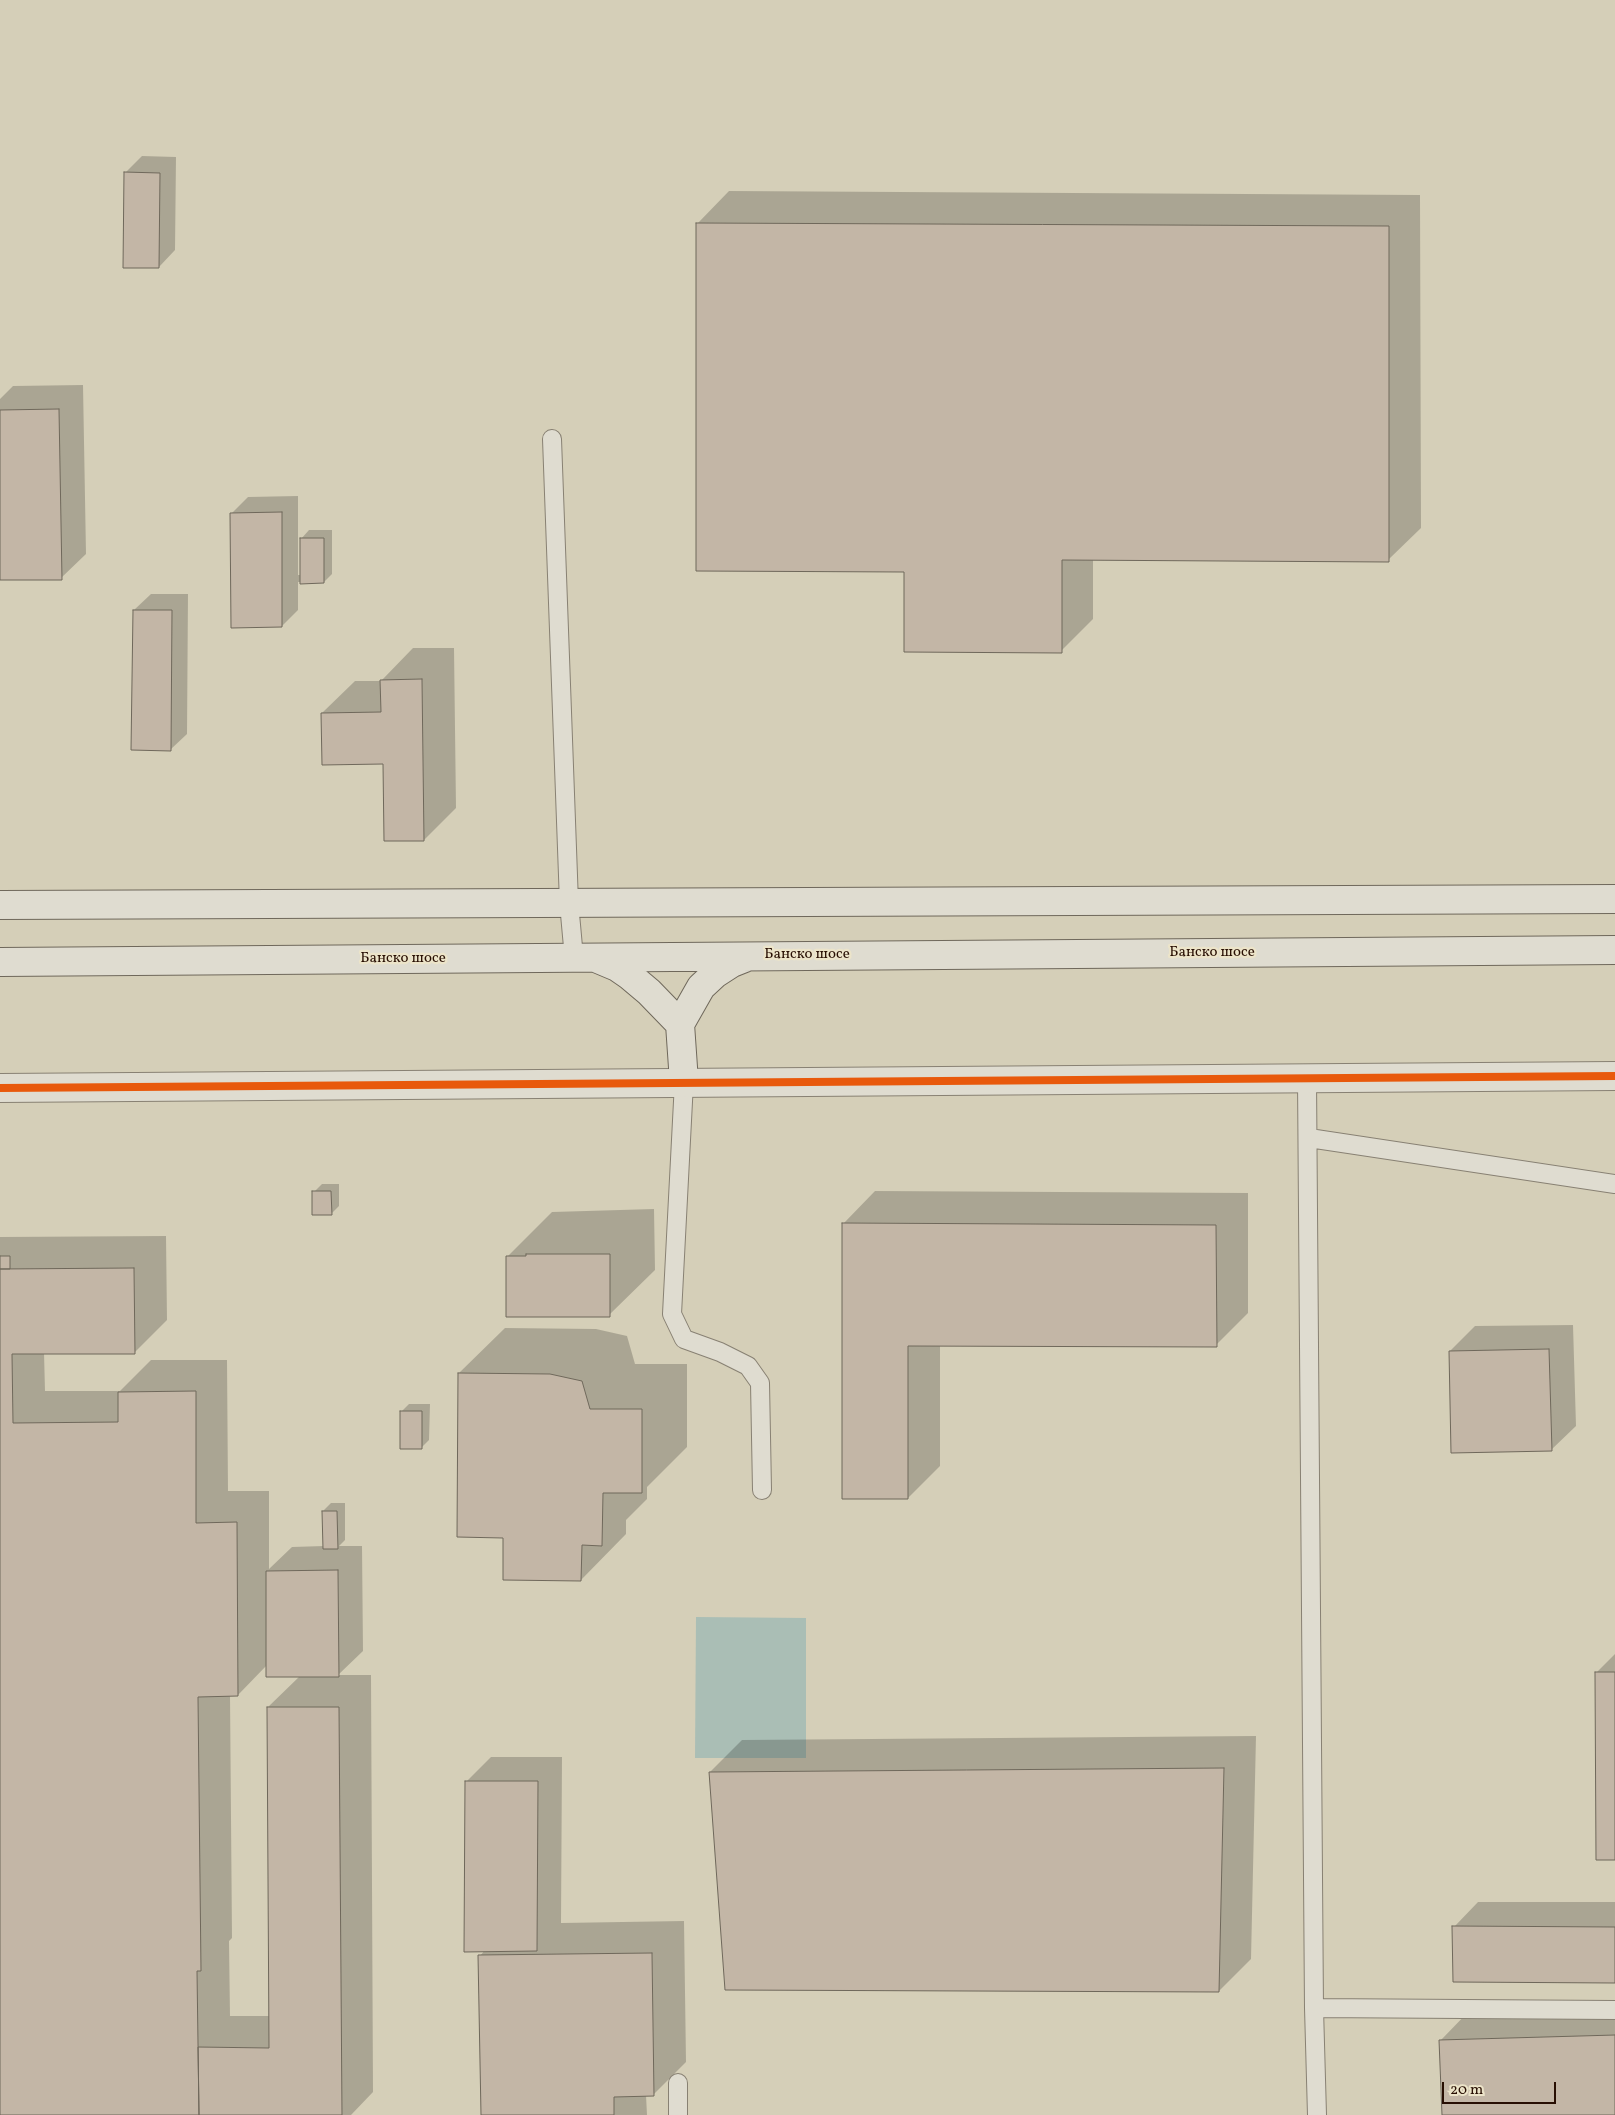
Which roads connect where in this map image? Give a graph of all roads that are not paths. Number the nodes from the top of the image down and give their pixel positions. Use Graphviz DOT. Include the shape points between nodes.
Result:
graph roads {
  1 [pos="552,439"];
  2 [pos="1615,899"];
  3 [pos="569,903"];
  4 [pos="0,905"];
  5 [pos="1615,950"];
  6 [pos="753,955"];
  7 [pos="585,958"];
  8 [pos="0,962"];
  9 [pos="680,1024"];
  10 [pos="1615,1076"];
  11 [pos="1307,1079"];
  12 [pos="684,1082"];
  13 [pos="0,1088"];
  14 [pos="1309,1138"];
  15 [pos="1615,1184"];
  16 [pos="762,1490"];
  17 [pos="1314,2008"];
  18 [pos="1615,2010"];
  19 [pos="678,2084"];
  20 [pos="678,2115"];
  21 [pos="1317,2115"];
  1 -- 3 [label="lane"];
  2 -- 3 [label="main road"];
  3 -- 4 [label="main road"];
  3 -- 7 [label="lane"];
  5 -- 6 [label="main road, Банско шосе"];
  6 -- 7 [label="main road, Банско шосе"];
  6 -- 9 [label="main road" via="732,963 701,987"];
  7 -- 8 [label="main road, Банско шосе"];
  7 -- 9 [label="main road" via="617,967 630,976"];
  9 -- 12 [label="main road"];
  10 -- 11 [label="main road"];
  11 -- 12 [label="main road"];
  11 -- 14 [label="lane"];
  12 -- 13 [label="main road"];
  12 -- 16 [label="lane" via="672,1314 684,1339 748,1366 760,1384"];
  14 -- 15 [label="lane"];
  14 -- 17 [label="lane"];
  17 -- 18 [label="lane"];
  17 -- 21 [label="lane"];
  19 -- 20 [label="lane"];
}
